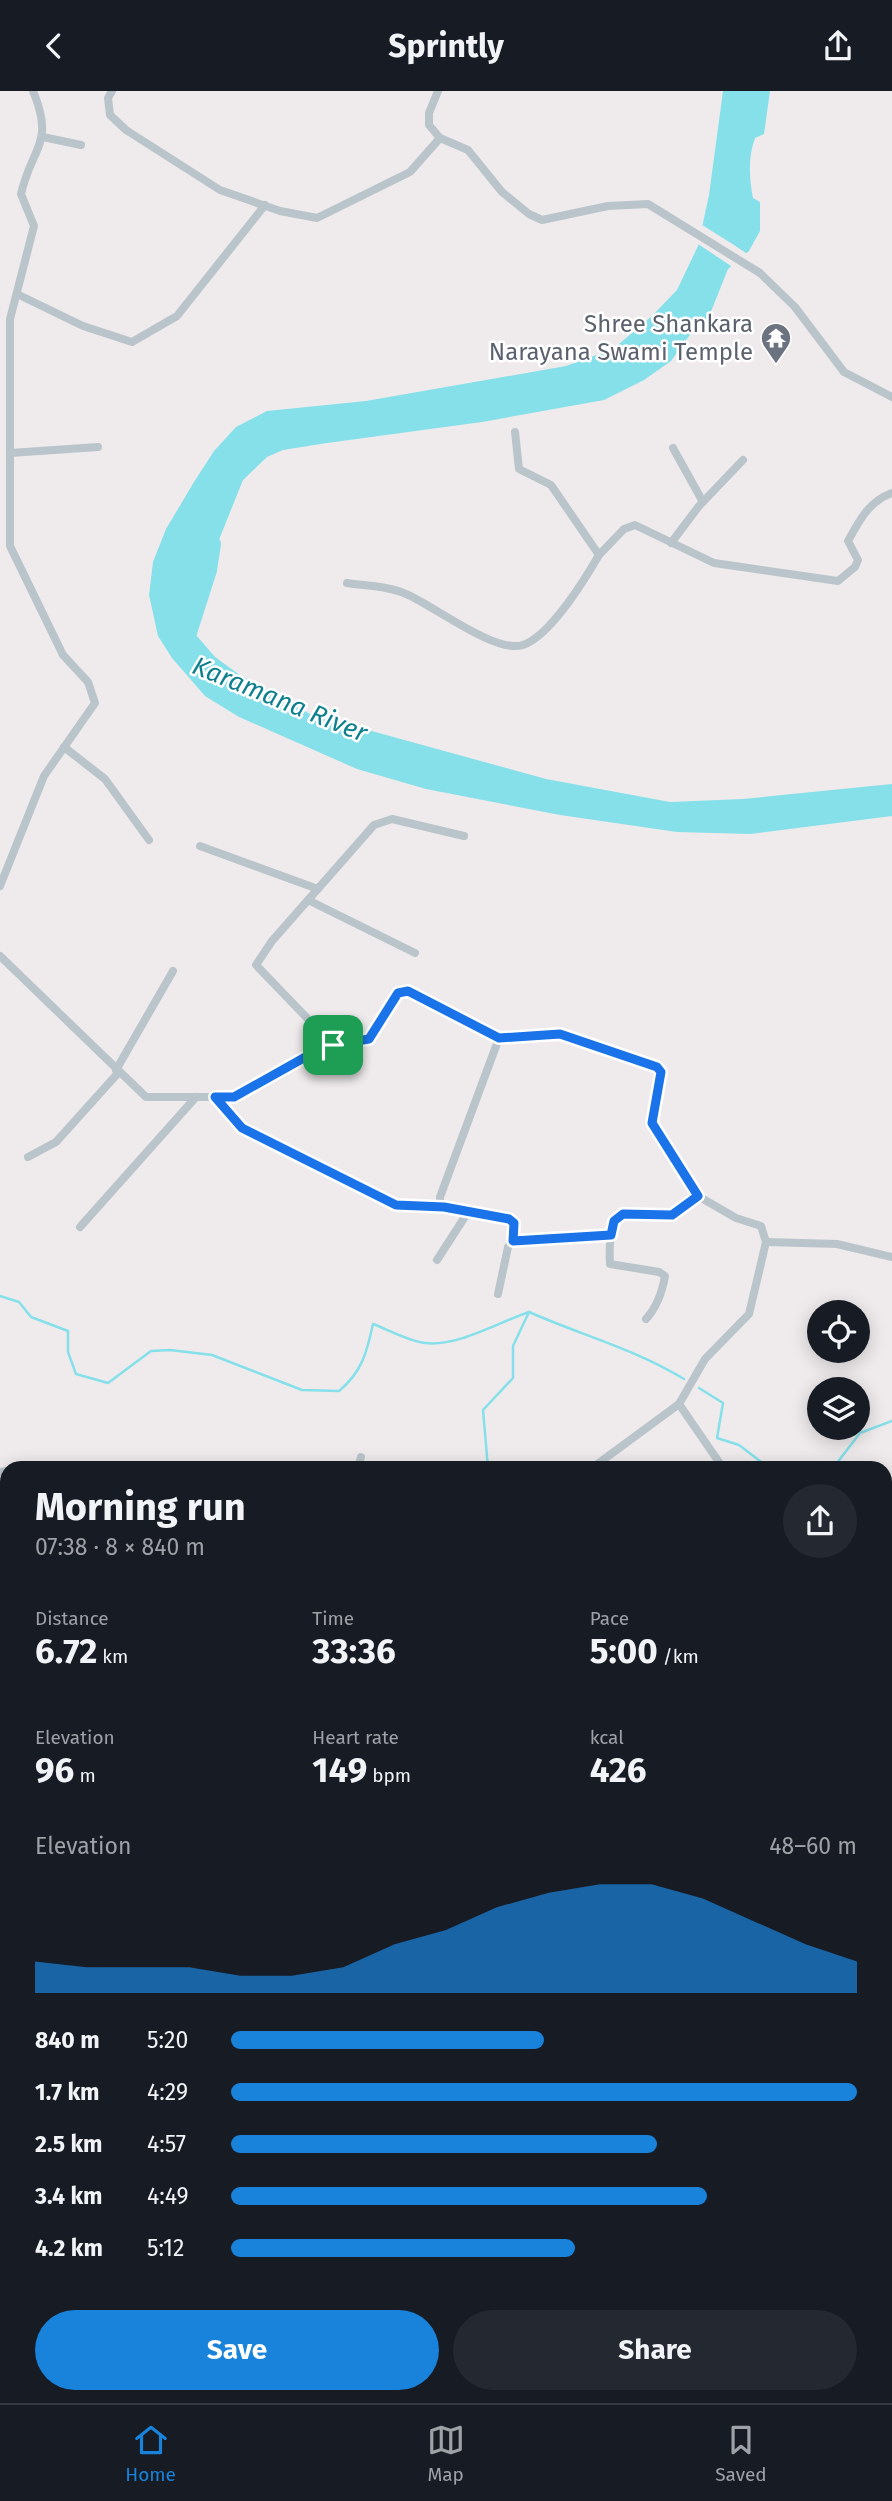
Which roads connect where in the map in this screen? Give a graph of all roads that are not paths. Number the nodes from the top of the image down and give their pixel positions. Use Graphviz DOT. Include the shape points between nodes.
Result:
graph roads {
  1 [pos="33,91"];
  2 [pos="112,91"];
  3 [pos="438,91"];
  4 [pos="43,137"];
  5 [pos="440,138"];
  6 [pos="81,145"];
  7 [pos="265,205"];
  8 [pos="17,294"];
  9 [pos="0,359"];
  10 [pos="10,367"];
  11 [pos="892,397"];
  12 [pos="515,432"];
  13 [pos="97,447"];
  14 [pos="673,448"];
  15 [pos="10,453"];
  16 [pos="743,460"];
  17 [pos="892,493"];
  18 [pos="703,502"];
  19 [pos="0,524"];
  20 [pos="10,525"];
  21 [pos="671,543"];
  22 [pos="599,555"];
  23 [pos="347,583"];
  24 [pos="64,747"];
  25 [pos="464,836"];
  26 [pos="149,840"];
  27 [pos="200,846"];
  28 [pos="0,886"];
  29 [pos="318,889"];
  30 [pos="308,900"];
  31 [pos="415,953"];
  32 [pos="0,956"];
  33 [pos="173,971"];
  34 [pos="499,1038"];
  35 [pos="333,1045"];
  36 [pos="117,1071"];
  37 [pos="196,1097"];
  38 [pos="215,1097"];
  39 [pos="28,1157"];
  40 [pos="698,1196"];
  41 [pos="444,1207"];
  42 [pos="468,1212"];
  43 [pos="80,1227"];
  44 [pos="611,1235"];
  45 [pos="513,1241"];
  46 [pos="766,1242"];
  47 [pos="892,1257"];
  48 [pos="437,1260"];
  49 [pos="498,1294"];
  50 [pos="646,1319"];
  51 [pos="679,1404"];
  52 [pos="361,1457"];
  53 [pos="360,1461"];
  54 [pos="602,1461"];
  55 [pos="718,1461"];
  1 -- 4 [label="street" via="44,117"];
  2 -- 7 [label="street" via="110,115 126,130 219,190"];
  3 -- 5 [label="street" via="429,125"];
  4 -- 6 [label="street"];
  4 -- 8 [label="street" via="21,194 34,226"];
  5 -- 7 [label="street" via="410,172 317,218"];
  5 -- 11 [label="street" via="468,150 502,192 542,220 608,206 648,204 760,273 795,307 844,372"];
  7 -- 8 [label="street" via="177,316 132,342 83,326"];
  8 -- 10 [label="street" via="10,319"];
  9 -- 10 [label="street"];
  10 -- 15 [label="street"];
  12 -- 22 [label="street" via="519,468 551,485"];
  13 -- 15 [label="street"];
  14 -- 18 [label="street"];
  15 -- 20 [label="street"];
  16 -- 18 [label="street"];
  17 -- 21 [label="street" via="877,499 854,530 848,541 858,559 838,581 714,563"];
  18 -- 21 [label="street"];
  19 -- 20 [label="street"];
  20 -- 24 [label="street" via="10,547 64,655 88,682 95,703"];
  21 -- 22 [label="street" via="635,525 624,529"];
  22 -- 23 [label="street" via="578,593 523,645 501,645 404,593"];
  24 -- 26 [label="street" via="105,779"];
  24 -- 28 [label="street" via="44,776"];
  25 -- 29 [label="street" via="393,819 374,825"];
  27 -- 29 [label="street"];
  29 -- 30 [label="street"];
  30 -- 31 [label="street"];
  30 -- 35 [label="street" via="256,965"];
  32 -- 36 [label="street"];
  33 -- 36 [label="street"];
  34 -- 35 [label="street" via="408,991 398,993 369,1039"];
  34 -- 40 [label="street" via="560,1034 657,1067 661,1072 652,1123"];
  34 -- 41 [label="street" via="440,1197"];
  35 -- 38 [label="street" via="234,1097"];
  36 -- 37 [label="street" via="146,1097"];
  36 -- 39 [label="street" via="56,1142"];
  37 -- 38 [label="street"];
  37 -- 43 [label="street"];
  38 -- 41 [label="street" via="242,1128 396,1205"];
  40 -- 44 [label="street" via="672,1215 623,1214 614,1221"];
  40 -- 46 [label="street" via="736,1218 761,1226"];
  41 -- 42 [label="street"];
  42 -- 45 [label="street" via="509,1219 514,1223"];
  42 -- 48 [label="street"];
  44 -- 45 [label="street"];
  44 -- 50 [label="street" via="610,1264 665,1276 658,1301"];
  45 -- 49 [label="street"];
  46 -- 47 [label="street" via="837,1244"];
  46 -- 51 [label="street" via="750,1314 705,1359"];
  51 -- 54 [label="street"];
  51 -- 55 [label="street"];
  52 -- 53 [label="street"];
}
